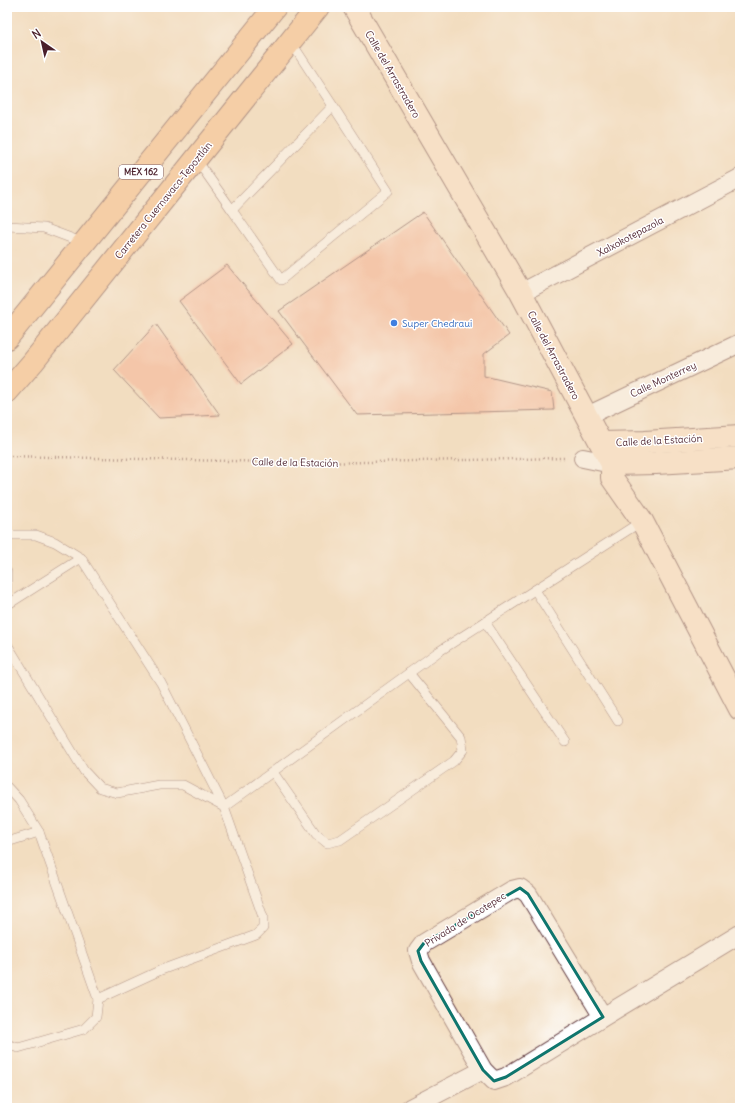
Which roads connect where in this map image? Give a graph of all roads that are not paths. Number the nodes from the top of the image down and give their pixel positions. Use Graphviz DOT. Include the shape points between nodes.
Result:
graph roads {
  1 [pos="275,7"];
  2 [pos="318,7"];
  3 [pos="354,7"];
  4 [pos="290,41"];
  5 [pos="333,106"];
  6 [pos="196,159"];
  7 [pos="740,178"];
  8 [pos="232,210"];
  9 [pos="7,226"];
  10 [pos="84,243"];
  11 [pos="521,294"];
  12 [pos="7,338"];
  13 [pos="740,343"];
  14 [pos="7,392"];
  15 [pos="587,416"];
  16 [pos="740,436"];
  17 [pos="601,443"];
  18 [pos="740,458"];
  19 [pos="612,464"];
  20 [pos="642,521"];
  21 [pos="7,535"];
  22 [pos="81,558"];
  23 [pos="7,572"];
  24 [pos="535,590"];
  25 [pos="7,596"];
  26 [pos="7,605"];
  27 [pos="485,622"];
  28 [pos="7,644"];
  29 [pos="409,673"];
  30 [pos="740,709"];
  31 [pos="618,721"];
  32 [pos="565,742"];
  33 [pos="273,772"];
  34 [pos="7,787"];
  35 [pos="224,807"];
  36 [pos="39,832"];
  37 [pos="7,842"];
  38 [pos="740,934"];
  39 [pos="98,999"];
  40 [pos="603,1017"];
  41 [pos="7,1044"];
  42 [pos="483,1070"];
  43 [pos="410,1108"];
  1 -- 10 [label="main road, MEX 162"];
  2 -- 4 [label="main road, Carretera Cuernavaca-Tepoztlán / MEX 162"];
  3 -- 11 [label="street, Calle del Arrastradero"];
  4 -- 5 [label="lane"];
  4 -- 6 [label="main road, Carretera Cuernavaca-Tepoztlán / MEX 162"];
  5 -- 8 [label="lane"];
  5 -- 8 [label="lane" via="388,191 280,280"];
  6 -- 8 [label="lane"];
  6 -- 14 [label="main road, Carretera Cuernavaca-Tepoztlán / MEX 162"];
  7 -- 11 [label="street, Xalxokotepazola"];
  9 -- 10 [label="lane" via="44,228"];
  10 -- 12 [label="main road, MEX 162"];
  11 -- 15 [label="street, Calle del Arrastradero"];
  13 -- 15 [label="street, Calle Monterrey"];
  15 -- 17 [label="street, Calle del Arrastradero"];
  16 -- 17 [label="street, Calle de la Estación"];
  17 -- 19 [label="street, Calle del Arrastradero"];
  17 -- 19 [label="street" via="583,458"];
  18 -- 19 [label="street"];
  19 -- 20 [label="street, Calle del Arrastradero" via="612,478"];
  20 -- 24 [label="lane"];
  20 -- 30 [label="street, Calle del Arrastradero"];
  21 -- 22 [label="lane" via="36,535 55,542"];
  22 -- 26 [label="lane"];
  22 -- 35 [label="lane" via="161,684"];
  23 -- 25 [label="lane"];
  24 -- 27 [label="lane"];
  24 -- 31 [label="lane"];
  27 -- 29 [label="lane"];
  27 -- 32 [label="lane"];
  28 -- 35 [label="lane" via="84,771 100,788 117,793 159,785 183,786"];
  29 -- 33 [label="lane"];
  29 -- 33 [label="lane" via="461,737 463,750 454,761 340,840 327,843 316,834"];
  33 -- 35 [label="lane"];
  34 -- 36 [label="lane" via="19,800"];
  35 -- 39 [label="lane" via="263,917 263,928 256,935 161,970"];
  36 -- 37 [label="lane"];
  36 -- 39 [label="lane"];
  38 -- 40 [label="street, Privada de Ocotepec"];
  39 -- 41 [label="lane" via="96,1016 84,1029 18,1048"];
  40 -- 42 [label="street, Privada de Ocotepec" via="506,1078 494,1081"];
  40 -- 42 [label="street, Privada de Ocotepec" via="528,894 520,888 512,890 424,943 418,951 421,961"];
  42 -- 43 [label="street"];
}
